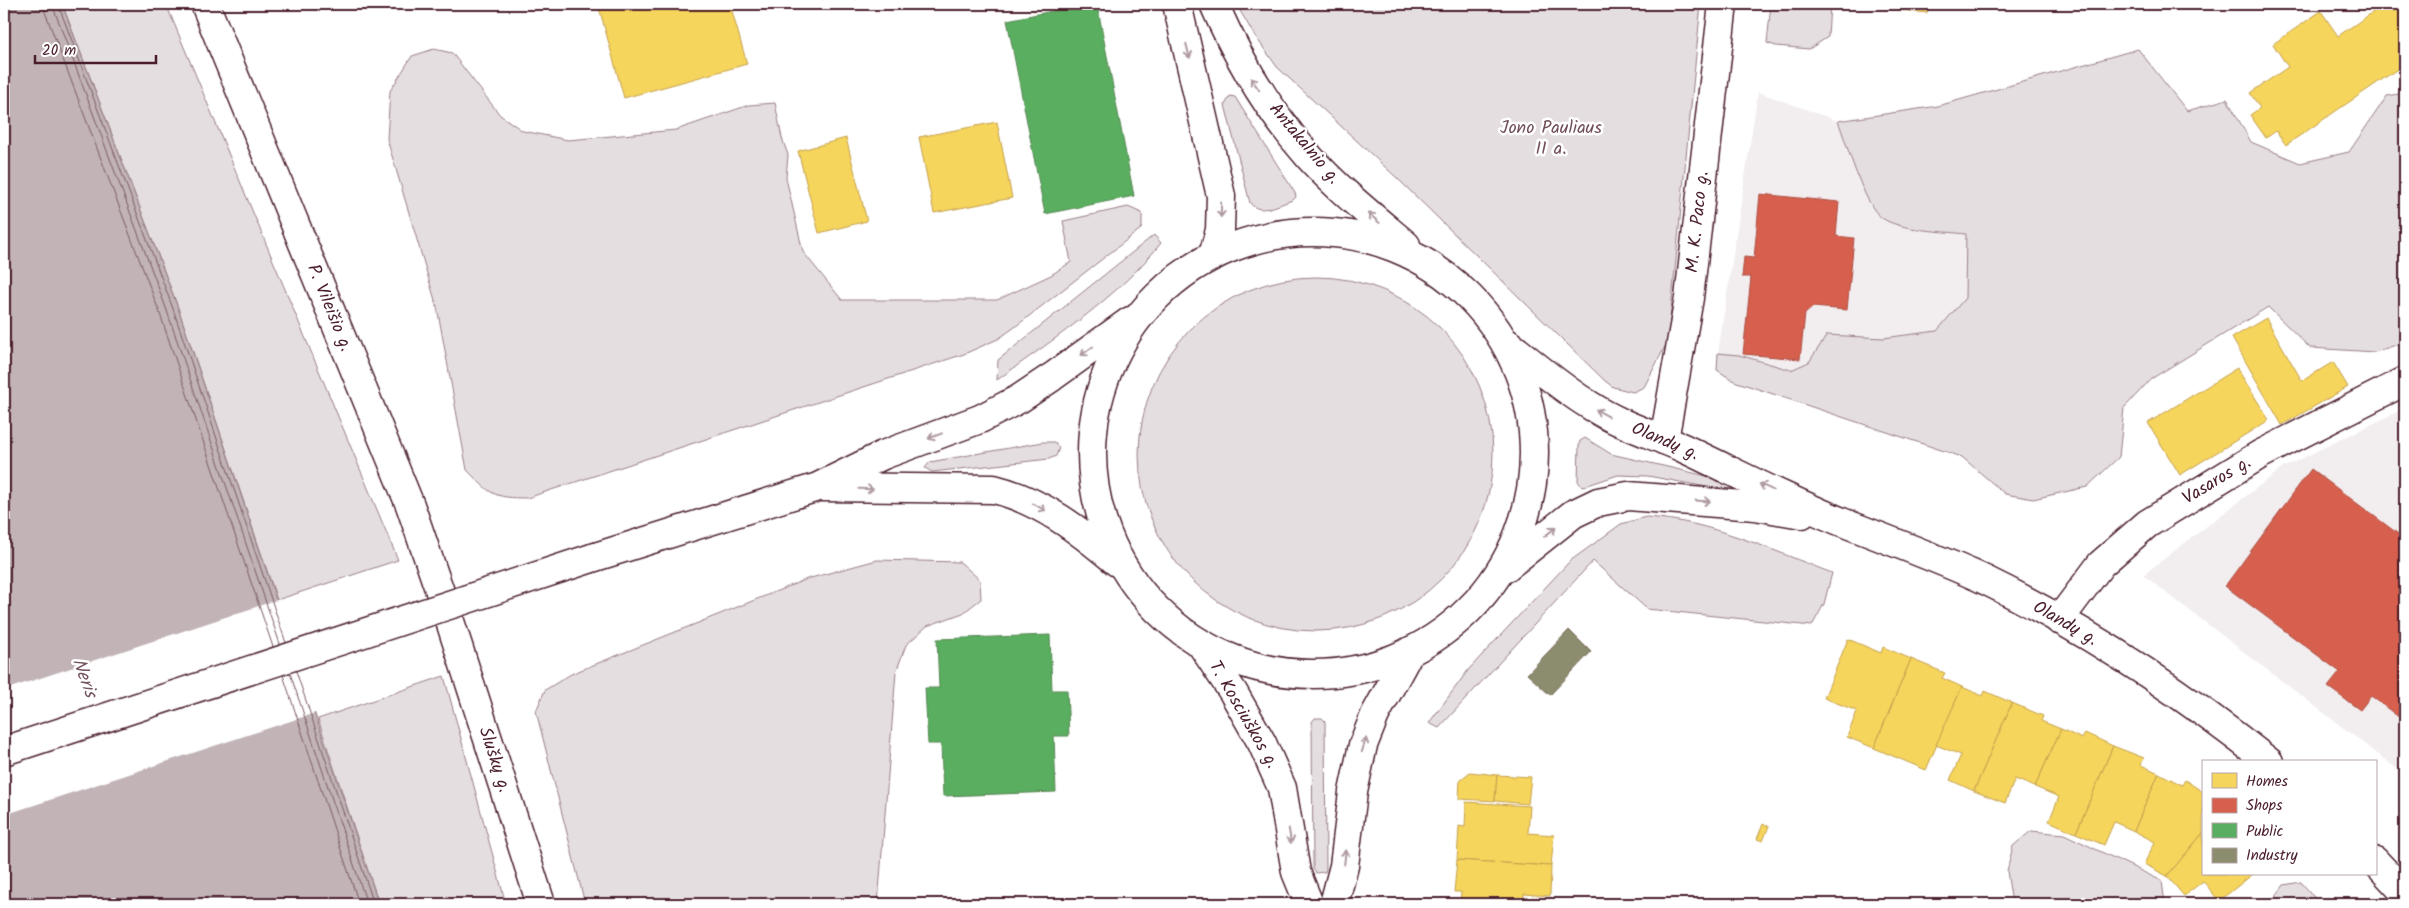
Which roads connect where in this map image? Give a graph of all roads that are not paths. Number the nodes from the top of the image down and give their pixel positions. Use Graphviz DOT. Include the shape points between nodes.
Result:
graph roads {
  1 [pos="205,4"];
  2 [pos="1177,4"];
  3 [pos="1214,4"];
  4 [pos="1723,4"];
  5 [pos="1213,256"];
  6 [pos="1424,261"];
  7 [pos="1141,312"];
  8 [pos="1502,339"];
  9 [pos="2405,381"];
  10 [pos="1664,440"];
  11 [pos="818,487"];
  12 [pos="1842,522"];
  13 [pos="1120,564"];
  14 [pos="1498,573"];
  15 [pos="448,615"];
  16 [pos="2059,620"];
  17 [pos="1201,644"];
  18 [pos="1410,651"];
  19 [pos="4,751"];
  20 [pos="2266,760"];
  21 [pos="2376,862"];
  22 [pos="2405,893"];
  23 [pos="541,904"];
  24 [pos="1309,904"];
  25 [pos="1334,904"];
  1 -- 15 [label="main road, P. Vileišio g." via="410,505"];
  2 -- 5 [label="main road, one-way" via="1221,196 1220,230"];
  6 -- 3 [label="main road, Antakalnio g., one-way" via="1344,192 1310,157 1250,76"];
  4 -- 10 [label="main road, M. K. Paco g." via="1689,298"];
  5 -- 6 [label="main road" via="1235,245 1273,235 1312,231 1351,234 1388,244"];
  5 -- 7 [label="main road" via="1178,276"];
  6 -- 8 [label="main road" via="1460,287 1490,319"];
  7 -- 11 [label="main road, one-way" via="1019,399 980,419 883,455"];
  7 -- 13 [label="main road" via="1117,348 1104,380 1092,432 1093,475 1101,518"];
  10 -- 8 [label="main road, Olandų g., one-way" via="1591,407"];
  8 -- 14 [label="main road" via="1526,392 1533,428 1534,466 1528,502 1517,537"];
  9 -- 16 [label="main road, Vasaros g." via="2260,454 2147,524 2101,564"];
  12 -- 10 [label="main road, Olandų g., one-way"];
  11 -- 13 [label="main road, one-way" via="944,488 1018,495 1077,528"];
  11 -- 19 [label="main road, bridge"];
  14 -- 12 [label="main road, Olandų g., one-way" via="1573,514 1598,502 1628,496 1755,506"];
  12 -- 16 [label="main road, Olandų g." via="1886,537 1984,580"];
  13 -- 17 [label="main road" via="1168,620"];
  14 -- 18 [label="main road" via="1474,604 1444,630"];
  15 -- 23 [label="main road, Sluškų g."];
  16 -- 20 [label="main road, Olandų g." via="2199,708"];
  17 -- 18 [label="main road" via="1240,662 1283,672 1327,674 1369,666"];
  17 -- 24 [label="main road, T. Kosciuškos g., one-way" via="1257,734 1282,788 1296,872"];
  25 -- 18 [label="main road, one-way" via="1344,866 1353,792 1363,746 1375,715"];
  21 -- 22 [label="main road"];
}
